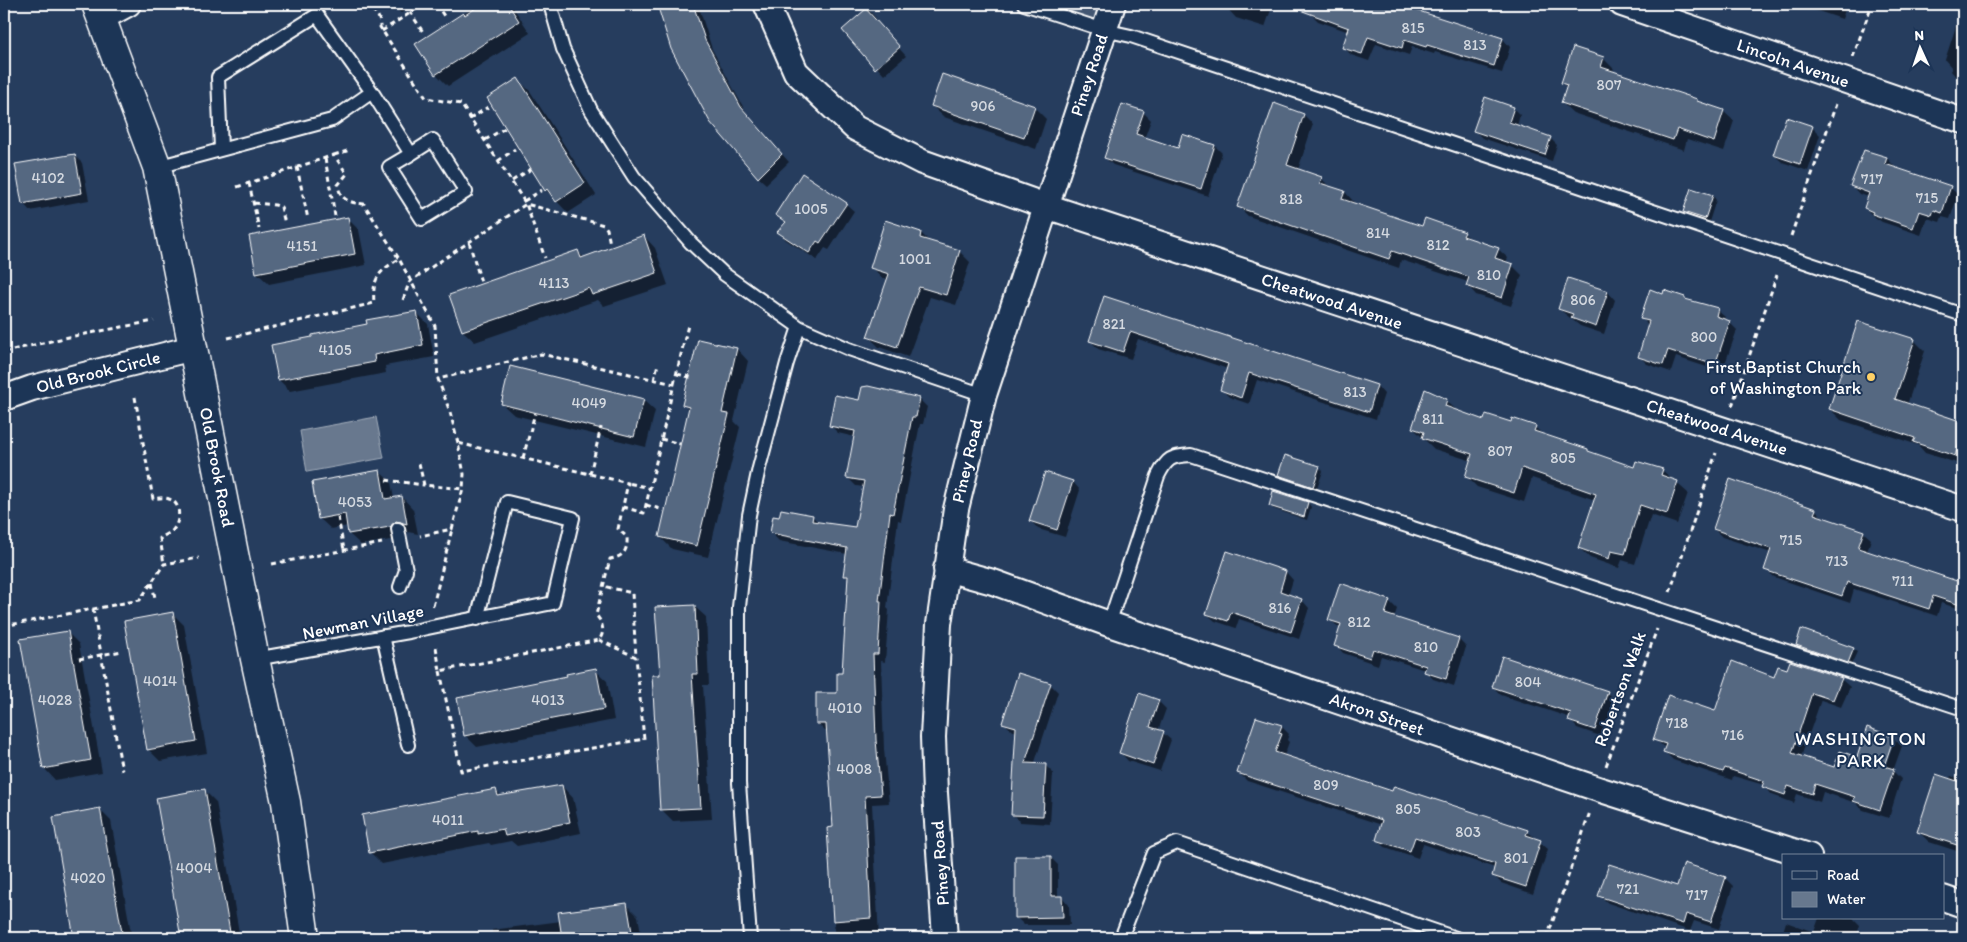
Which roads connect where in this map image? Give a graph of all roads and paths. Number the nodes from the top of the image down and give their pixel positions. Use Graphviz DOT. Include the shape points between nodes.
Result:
graph roads {
  1 [pos="128,4"];
  2 [pos="365,4"];
  3 [pos="405,4"];
  4 [pos="424,4"];
  5 [pos="436,4"];
  6 [pos="550,4"];
  7 [pos="766,4"];
  8 [pos="1024,4"];
  9 [pos="1113,4"];
  10 [pos="1622,4"];
  11 [pos="1872,4"];
  12 [pos="99,11"];
  13 [pos="410,13"];
  14 [pos="446,19"];
  15 [pos="1104,30"];
  16 [pos="382,31"];
  17 [pos="423,32"];
  18 [pos="1851,63"];
  19 [pos="372,92"];
  20 [pos="488,107"];
  21 [pos="470,119"];
  22 [pos="1963,121"];
  23 [pos="505,128"];
  24 [pos="484,140"];
  25 [pos="515,149"];
  26 [pos="221,150"];
  27 [pos="350,150"];
  28 [pos="411,154"];
  29 [pos="334,156"];
  30 [pos="325,158"];
  31 [pos="498,161"];
  32 [pos="157,167"];
  33 [pos="297,168"];
  34 [pos="531,169"];
  35 [pos="512,181"];
  36 [pos="249,183"];
  37 [pos="237,187"];
  38 [pos="542,190"];
  39 [pos="525,202"];
  40 [pos="254,203"];
  41 [pos="1046,206"];
  42 [pos="334,216"];
  43 [pos="308,219"];
  44 [pos="285,224"];
  45 [pos="260,229"];
  46 [pos="469,242"];
  47 [pos="610,244"];
  48 [pos="545,258"];
  49 [pos="399,259"];
  50 [pos="412,280"];
  51 [pos="481,282"];
  52 [pos="403,300"];
  53 [pos="1963,315"];
  54 [pos="154,321"];
  55 [pos="688,325"];
  56 [pos="799,327"];
  57 [pos="228,338"];
  58 [pos="193,348"];
  59 [pos="4,352"];
  60 [pos="658,364"];
  61 [pos="677,374"];
  62 [pos="694,378"];
  63 [pos="438,379"];
  64 [pos="654,380"];
  65 [pos="674,384"];
  66 [pos="984,395"];
  67 [pos="135,397"];
  68 [pos="4,398"];
  69 [pos="535,413"];
  70 [pos="601,428"];
  71 [pos="662,439"];
  72 [pos="458,443"];
  73 [pos="680,444"];
  74 [pos="1718,448"];
  75 [pos="523,458"];
  76 [pos="590,474"];
  77 [pos="386,480"];
  78 [pos="628,483"];
  79 [pos="424,485"];
  80 [pos="650,488"];
  81 [pos="646,505"];
  82 [pos="623,507"];
  83 [pos="1963,509"];
  84 [pos="664,510"];
  85 [pos="338,517"];
  86 [pos="398,529"];
  87 [pos="452,530"];
  88 [pos="344,550"];
  89 [pos="199,558"];
  90 [pos="164,564"];
  91 [pos="946,570"];
  92 [pos="152,583"];
  93 [pos="603,586"];
  94 [pos="400,587"];
  95 [pos="155,598"];
  96 [pos="93,609"];
  97 [pos="1664,611"];
  98 [pos="477,619"];
  99 [pos="1110,624"];
  100 [pos="4,626"];
  101 [pos="433,627"];
  102 [pos="384,636"];
  103 [pos="599,640"];
  104 [pos="122,651"];
  105 [pos="101,655"];
  106 [pos="636,657"];
  107 [pos="79,659"];
  108 [pos="255,659"];
  109 [pos="440,670"];
  110 [pos="1963,709"];
  111 [pos="408,744"];
  112 [pos="122,770"];
  113 [pos="1598,789"];
  114 [pos="1803,854"];
  115 [pos="1944,898"];
  116 [pos="1963,905"];
  117 [pos="305,938"];
  118 [pos="750,938"];
  119 [pos="945,938"];
  120 [pos="1121,938"];
  121 [pos="1456,938"];
  122 [pos="1547,938"];
  1 -- 12 [label="street"];
  2 -- 16 [label="path" via="377,12"];
  3 -- 13 [label="path"];
  4 -- 13 [label="path"];
  5 -- 14 [label="path"];
  6 -- 56 [label="lane" via="564,49 591,110 634,177 690,243 724,274"];
  7 -- 41 [label="street, Cheatwood Avenue" via="796,72 855,128 922,162"];
  8 -- 15 [label="lane"];
  9 -- 15 [label="street, Piney Road"];
  10 -- 22 [label="street, Lincoln Avenue"];
  11 -- 18 [label="path"];
  12 -- 32 [label="street, Old Brook Road"];
  13 -- 16 [label="path"];
  13 -- 17 [label="path"];
  15 -- 41 [label="street, Piney Road"];
  15 -- 53 [label="lane" via="1131,36"];
  16 -- 21 [label="path" via="426,98 461,104"];
  19 -- 26 [label="lane" via="332,120"];
  19 -- 26 [label="lane" via="317,14 218,77"];
  19 -- 28 [label="lane"];
  20 -- 21 [label="path"];
  21 -- 24 [label="path"];
  23 -- 24 [label="path"];
  24 -- 31 [label="path"];
  25 -- 31 [label="path"];
  26 -- 32 [label="lane"];
  27 -- 29 [label="path"];
  28 -- 28 [label="lane" via="433,140 466,192 422,219 389,167"];
  29 -- 30 [label="path"];
  29 -- 49 [label="path" via="347,174 338,185 343,198 351,204 364,204"];
  30 -- 33 [label="path"];
  30 -- 42 [label="path"];
  31 -- 35 [label="path"];
  32 -- 58 [label="street, Old Brook Road"];
  33 -- 36 [label="path"];
  33 -- 43 [label="path"];
  34 -- 35 [label="path"];
  35 -- 39 [label="path"];
  36 -- 37 [label="path"];
  36 -- 40 [label="path"];
  38 -- 39 [label="path"];
  39 -- 46 [label="path"];
  39 -- 47 [label="path" via="604,225"];
  39 -- 48 [label="path"];
  40 -- 44 [label="path" via="281,207"];
  40 -- 45 [label="path"];
  41 -- 66 [label="street, Piney Road"];
  41 -- 83 [label="street, Cheatwood Avenue"];
  46 -- 50 [label="path"];
  46 -- 51 [label="path"];
  49 -- 50 [label="path"];
  49 -- 57 [label="path" via="377,276 374,304"];
  50 -- 52 [label="path"];
  50 -- 63 [label="path" via="435,326"];
  54 -- 59 [label="path"];
  55 -- 61 [label="path"];
  56 -- 66 [label="lane" via="849,349"];
  56 -- 118 [label="lane" via="759,468 749,515 739,607 739,784"];
  58 -- 68 [label="street, Old Brook Circle" via="32,388"];
  58 -- 108 [label="street, Old Brook Road"];
  60 -- 64 [label="path"];
  61 -- 62 [label="path"];
  61 -- 65 [label="path"];
  63 -- 64 [label="path" via="540,354"];
  63 -- 72 [label="path"];
  64 -- 65 [label="path"];
  65 -- 71 [label="path"];
  66 -- 91 [label="street, Piney Road" via="964,471"];
  67 -- 90 [label="path" via="153,499 169,498 176,503 178,512 177,524 160,538"];
  69 -- 75 [label="path"];
  70 -- 76 [label="path"];
  71 -- 73 [label="path"];
  71 -- 80 [label="path"];
  74 -- 97 [label="path, Robertson Walk"];
  77 -- 79 [label="path"];
  78 -- 80 [label="path"];
  80 -- 81 [label="path"];
  81 -- 82 [label="path" via="644,512"];
  81 -- 84 [label="path"];
  85 -- 88 [label="path"];
  86 -- 94 [label="lane" via="406,570"];
  87 -- 101 [label="path" via="431,612"];
  89 -- 90 [label="path"];
  90 -- 92 [label="path"];
  91 -- 99 [label="street, Akron Street" via="993,582"];
  91 -- 119 [label="street, Piney Road" via="939,624 933,737"];
  92 -- 95 [label="path"];
  92 -- 96 [label="path" via="140,600"];
  93 -- 106 [label="path" via="632,593"];
  96 -- 100 [label="path"];
  96 -- 105 [label="path"];
  97 -- 99 [label="lane" via="1191,455 1176,456 1165,462 1158,476"];
  97 -- 110 [label="lane"];
  97 -- 113 [label="path, Robertson Walk"];
  98 -- 98 [label="lane, Newman Village" via="553,603 573,518 508,502"];
  98 -- 101 [label="lane, Newman Village"];
  99 -- 113 [label="street, Akron Street"];
  101 -- 102 [label="lane, Newman Village"];
  102 -- 108 [label="lane, Newman Village"];
  102 -- 111 [label="lane"];
  103 -- 106 [label="path"];
  104 -- 105 [label="path"];
  105 -- 107 [label="path"];
  105 -- 112 [label="path"];
  106 -- 109 [label="path" via="644,739 461,771"];
  108 -- 117 [label="street, Old Brook Road" via="286,802"];
  113 -- 114 [label="street, Akron Street"];
  113 -- 122 [label="path, Robertson Walk"];
  115 -- 116 [label="street"];
  120 -- 121 [label="lane" via="1154,853 1177,843"];
}
